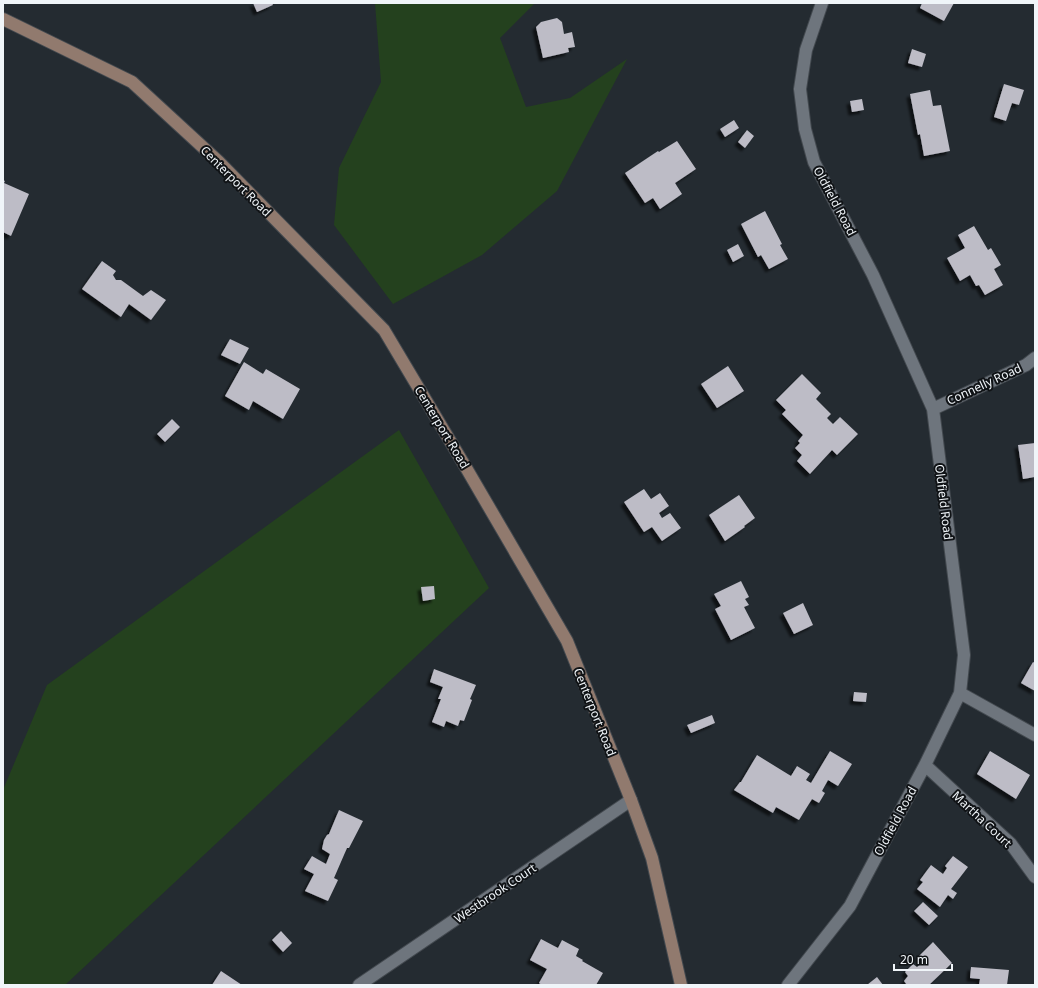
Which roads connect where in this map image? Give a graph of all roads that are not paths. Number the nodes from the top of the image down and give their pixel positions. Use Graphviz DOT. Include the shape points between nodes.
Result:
graph roads {
  1 [pos="822,3"];
  2 [pos="3,19"];
  3 [pos="1035,358"];
  4 [pos="932,409"];
  5 [pos="960,693"];
  6 [pos="1035,735"];
  7 [pos="925,765"];
  8 [pos="631,800"];
  9 [pos="1035,877"];
  10 [pos="359,985"];
  11 [pos="681,985"];
  12 [pos="788,985"];
  1 -- 4 [label="street, Oldfield Road" via="806,50 800,89 805,129 814,162 873,275"];
  2 -- 8 [label="main road, Centerport Road" via="132,82 219,162 384,330 567,641"];
  3 -- 4 [label="street, Connelly Road" via="1026,365"];
  4 -- 5 [label="street, Oldfield Road" via="964,655"];
  5 -- 6 [label="street"];
  5 -- 7 [label="street, Oldfield Road"];
  7 -- 9 [label="street, Martha Court" via="1011,844"];
  7 -- 12 [label="street, Oldfield Road" via="850,906"];
  8 -- 10 [label="street, Westbrook Court"];
  8 -- 11 [label="main road, Centerport Road" via="652,858"];
}
